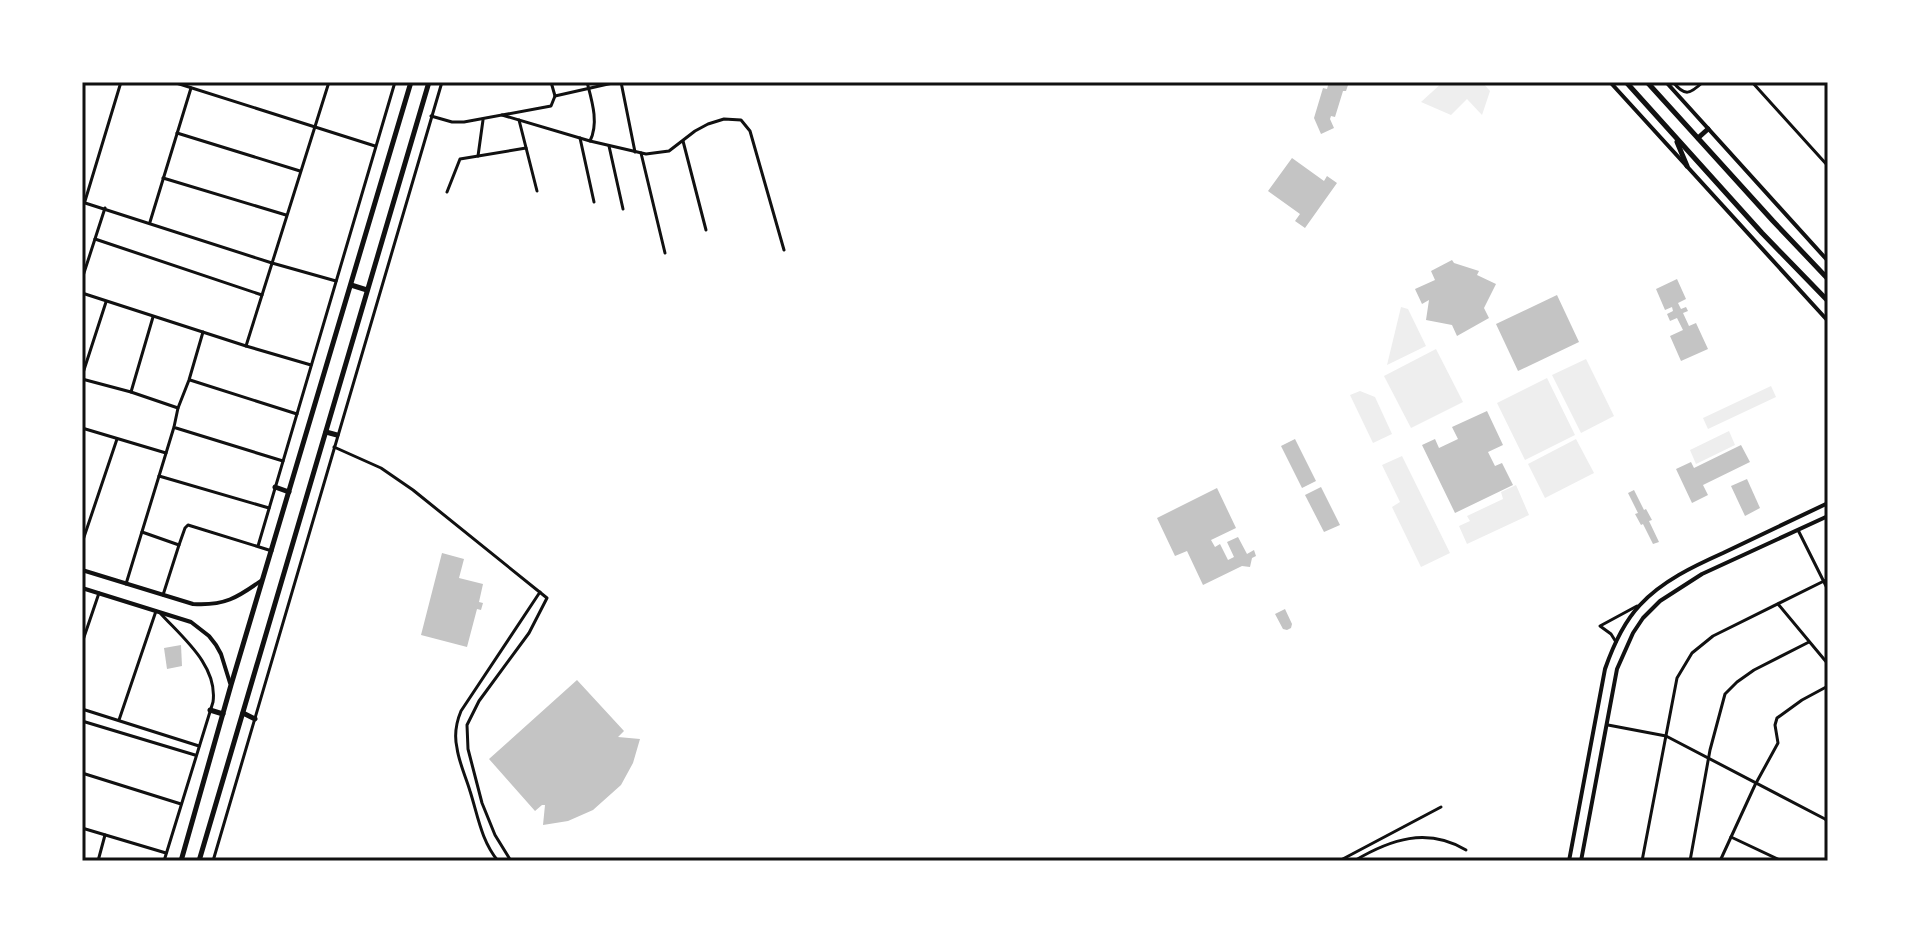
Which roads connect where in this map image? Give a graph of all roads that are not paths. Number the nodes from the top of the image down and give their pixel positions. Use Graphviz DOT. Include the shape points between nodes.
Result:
graph roads {
  1 [pos="121,82"];
  2 [pos="173,82"];
  3 [pos="329,82"];
  4 [pos="395,82"];
  5 [pos="411,82"];
  6 [pos="429,82"];
  7 [pos="442,82"];
  8 [pos="551,82"];
  9 [pos="587,82"];
  10 [pos="619,82"];
  11 [pos="1610,82"];
  12 [pos="1626,82"];
  13 [pos="1647,82"];
  14 [pos="1666,82"];
  15 [pos="1673,82"];
  16 [pos="1703,82"];
  17 [pos="1752,82"];
  18 [pos="189,85"];
  19 [pos="589,88"];
  20 [pos="555,96"];
  21 [pos="502,115"];
  22 [pos="431,116"];
  23 [pos="483,118"];
  24 [pos="519,120"];
  25 [pos="315,126"];
  26 [pos="1708,129"];
  27 [pos="177,133"];
  28 [pos="1675,137"];
  29 [pos="580,138"];
  30 [pos="1698,138"];
  31 [pos="590,141"];
  32 [pos="683,141"];
  33 [pos="376,146"];
  34 [pos="609,146"];
  35 [pos="526,148"];
  36 [pos="635,152"];
  37 [pos="641,153"];
  38 [pos="478,156"];
  39 [pos="1687,166"];
  40 [pos="1828,166"];
  41 [pos="301,171"];
  42 [pos="163,178"];
  43 [pos="537,191"];
  44 [pos="447,192"];
  45 [pos="83,202"];
  46 [pos="594,202"];
  47 [pos="105,208"];
  48 [pos="623,209"];
  49 [pos="287,215"];
  50 [pos="149,223"];
  51 [pos="706,230"];
  52 [pos="95,239"];
  53 [pos="784,250"];
  54 [pos="665,253"];
  55 [pos="1828,261"];
  56 [pos="272,263"];
  57 [pos="82,279"];
  58 [pos="1828,279"];
  59 [pos="336,281"];
  60 [pos="351,285"];
  61 [pos="367,290"];
  62 [pos="82,293"];
  63 [pos="262,295"];
  64 [pos="1828,301"];
  65 [pos="106,302"];
  66 [pos="153,317"];
  67 [pos="1828,321"];
  68 [pos="203,332"];
  69 [pos="246,346"];
  70 [pos="82,347"];
  71 [pos="90,350"];
  72 [pos="311,365"];
  73 [pos="82,377"];
  74 [pos="189,380"];
  75 [pos="131,392"];
  76 [pos="178,408"];
  77 [pos="297,414"];
  78 [pos="174,427"];
  79 [pos="82,428"];
  80 [pos="326,432"];
  81 [pos="337,435"];
  82 [pos="117,439"];
  83 [pos="334,447"];
  84 [pos="166,453"];
  85 [pos="283,461"];
  86 [pos="159,476"];
  87 [pos="275,487"];
  88 [pos="290,492"];
  89 [pos="1828,503"];
  90 [pos="269,508"];
  91 [pos="1828,516"];
  92 [pos="1798,530"];
  93 [pos="142,532"];
  94 [pos="82,543"];
  95 [pos="179,545"];
  96 [pos="258,546"];
  97 [pos="272,551"];
  98 [pos="82,570"];
  99 [pos="262,580"];
  100 [pos="1826,580"];
  101 [pos="126,584"];
  102 [pos="82,588"];
  103 [pos="1828,590"];
  104 [pos="540,592"];
  105 [pos="99,593"];
  106 [pos="163,596"];
  107 [pos="1640,604"];
  108 [pos="1778,604"];
  109 [pos="157,611"];
  110 [pos="1616,642"];
  111 [pos="1809,642"];
  112 [pos="82,643"];
  113 [pos="1828,664"];
  114 [pos="231,685"];
  115 [pos="1828,686"];
  116 [pos="82,709"];
  117 [pos="210,710"];
  118 [pos="243,713"];
  119 [pos="223,714"];
  120 [pos="255,719"];
  121 [pos="119,720"];
  122 [pos="82,721"];
  123 [pos="1608,725"];
  124 [pos="1666,736"];
  125 [pos="199,746"];
  126 [pos="195,755"];
  127 [pos="1708,759"];
  128 [pos="82,773"];
  129 [pos="1757,783"];
  130 [pos="181,804"];
  131 [pos="1441,807"];
  132 [pos="1827,819"];
  133 [pos="82,828"];
  134 [pos="105,835"];
  135 [pos="1731,837"];
  136 [pos="500,846"];
  137 [pos="1466,850"];
  138 [pos="490,851"];
  139 [pos="167,853"];
  140 [pos="98,861"];
  141 [pos="164,861"];
  142 [pos="181,861"];
  143 [pos="199,861"];
  144 [pos="213,861"];
  145 [pos="498,861"];
  146 [pos="511,861"];
  147 [pos="1339,861"];
  148 [pos="1354,861"];
  149 [pos="1569,861"];
  150 [pos="1581,861"];
  151 [pos="1642,861"];
  152 [pos="1690,861"];
  153 [pos="1720,861"];
  154 [pos="1782,861"];
  1 -- 45 [label="street"];
  2 -- 18 [label="street"];
  3 -- 25 [label="street"];
  4 -- 33 [label="street"];
  5 -- 60 [label="highway"];
  6 -- 61 [label="highway"];
  7 -- 22 [label="street"];
  8 -- 20 [label="street"];
  9 -- 19 [label="street"];
  10 -- 19 [label="street"];
  10 -- 36 [label="street"];
  11 -- 39 [label="main road"];
  12 -- 28 [label="highway"];
  13 -- 30 [label="highway"];
  14 -- 26 [label="main road"];
  15 -- 16 [label="street" via="1686,92"];
  17 -- 40 [label="street"];
  18 -- 25 [label="street"];
  18 -- 27 [label="street"];
  19 -- 20 [label="street"];
  19 -- 31 [label="street" via="595,123"];
  20 -- 21 [label="street" via="551,106"];
  21 -- 23 [label="street"];
  21 -- 24 [label="street"];
  22 -- 23 [label="street" via="456,122"];
  22 -- 81 [label="street"];
  23 -- 38 [label="street"];
  24 -- 29 [label="street"];
  24 -- 35 [label="street"];
  25 -- 33 [label="street"];
  25 -- 41 [label="street"];
  26 -- 30 [label="highway"];
  26 -- 55 [label="main road"];
  27 -- 41 [label="street"];
  27 -- 42 [label="street"];
  28 -- 39 [label="highway"];
  28 -- 64 [label="highway"];
  29 -- 31 [label="street"];
  29 -- 46 [label="street"];
  30 -- 58 [label="highway"];
  31 -- 34 [label="street"];
  32 -- 37 [label="street" via="669,151"];
  32 -- 51 [label="street"];
  32 -- 53 [label="street" via="708,124 741,120 750,131"];
  33 -- 59 [label="street"];
  34 -- 36 [label="street"];
  34 -- 48 [label="street"];
  35 -- 38 [label="street"];
  35 -- 43 [label="street"];
  36 -- 37 [label="street"];
  37 -- 54 [label="street"];
  38 -- 44 [label="street" via="460,159"];
  39 -- 67 [label="main road"];
  41 -- 49 [label="street"];
  42 -- 49 [label="street"];
  42 -- 50 [label="street"];
  45 -- 47 [label="street"];
  47 -- 50 [label="street"];
  47 -- 52 [label="street"];
  49 -- 56 [label="street"];
  50 -- 56 [label="street"];
  52 -- 57 [label="street"];
  52 -- 63 [label="street"];
  56 -- 59 [label="street"];
  56 -- 63 [label="street"];
  59 -- 72 [label="street"];
  60 -- 61 [label="highway"];
  60 -- 88 [label="highway"];
  61 -- 80 [label="highway"];
  62 -- 65 [label="street"];
  63 -- 69 [label="street"];
  65 -- 66 [label="street"];
  65 -- 71 [label="street"];
  66 -- 68 [label="street"];
  66 -- 75 [label="street"];
  68 -- 69 [label="street"];
  68 -- 74 [label="street"];
  69 -- 72 [label="street"];
  70 -- 71 [label="street"];
  71 -- 73 [label="street"];
  72 -- 77 [label="street"];
  73 -- 75 [label="street"];
  74 -- 76 [label="street"];
  74 -- 77 [label="street"];
  75 -- 76 [label="street"];
  76 -- 78 [label="street"];
  77 -- 85 [label="street"];
  78 -- 84 [label="street"];
  78 -- 85 [label="street"];
  79 -- 82 [label="street"];
  80 -- 81 [label="highway"];
  80 -- 118 [label="highway"];
  81 -- 83 [label="street"];
  82 -- 84 [label="street"];
  82 -- 94 [label="street"];
  83 -- 104 [label="street" via="381,468 413,490"];
  83 -- 120 [label="street"];
  84 -- 86 [label="street"];
  85 -- 87 [label="street"];
  86 -- 90 [label="street"];
  86 -- 93 [label="street"];
  87 -- 88 [label="highway"];
  87 -- 90 [label="street"];
  88 -- 97 [label="highway"];
  89 -- 107 [label="main road" via="1695,566"];
  90 -- 96 [label="street"];
  91 -- 92 [label="main road"];
  92 -- 100 [label="street"];
  92 -- 123 [label="main road" via="1702,574 1643,618 1617,669"];
  93 -- 95 [label="street"];
  93 -- 101 [label="street"];
  95 -- 96 [label="street" via="188,525"];
  95 -- 106 [label="street"];
  96 -- 97 [label="street"];
  97 -- 99 [label="highway"];
  98 -- 101 [label="main road"];
  99 -- 106 [label="main road" via="222,603 193,604"];
  99 -- 114 [label="highway"];
  100 -- 103 [label="street"];
  100 -- 108 [label="street"];
  101 -- 106 [label="main road"];
  102 -- 105 [label="main road"];
  104 -- 136 [label="street" via="547,598 529,633 467,725 471,764"];
  104 -- 138 [label="street" via="456,723 456,748"];
  105 -- 109 [label="main road"];
  105 -- 112 [label="street"];
  107 -- 110 [label="main road"];
  107 -- 110 [label="street" via="1600,626"];
  108 -- 111 [label="street"];
  108 -- 124 [label="street" via="1727,628 1692,653 1677,678"];
  109 -- 114 [label="main road" via="191,622 209,636"];
  109 -- 117 [label="street" via="207,671 213,689"];
  109 -- 121 [label="street"];
  110 -- 149 [label="main road" via="1605,669"];
  111 -- 113 [label="street"];
  111 -- 127 [label="street" via="1754,670 1726,692"];
  114 -- 119 [label="highway"];
  115 -- 129 [label="street" via="1777,718 1778,743"];
  116 -- 121 [label="street"];
  117 -- 119 [label="highway"];
  117 -- 125 [label="street"];
  118 -- 120 [label="highway"];
  118 -- 143 [label="highway"];
  119 -- 142 [label="highway"];
  120 -- 144 [label="street"];
  121 -- 125 [label="street"];
  122 -- 126 [label="street"];
  123 -- 124 [label="street"];
  123 -- 150 [label="main road"];
  124 -- 127 [label="street"];
  124 -- 151 [label="street"];
  125 -- 126 [label="street"];
  126 -- 130 [label="street"];
  127 -- 129 [label="street"];
  127 -- 152 [label="street"];
  128 -- 130 [label="street"];
  129 -- 132 [label="street"];
  129 -- 135 [label="street"];
  130 -- 139 [label="street"];
  131 -- 147 [label="street"];
  133 -- 134 [label="street"];
  134 -- 139 [label="street"];
  134 -- 140 [label="street"];
  135 -- 153 [label="street"];
  135 -- 154 [label="street"];
  136 -- 138 [label="street"];
  136 -- 146 [label="street"];
  137 -- 148 [label="street" via="1439,838 1420,837 1388,844"];
  138 -- 145 [label="street"];
  139 -- 141 [label="street"];
}
